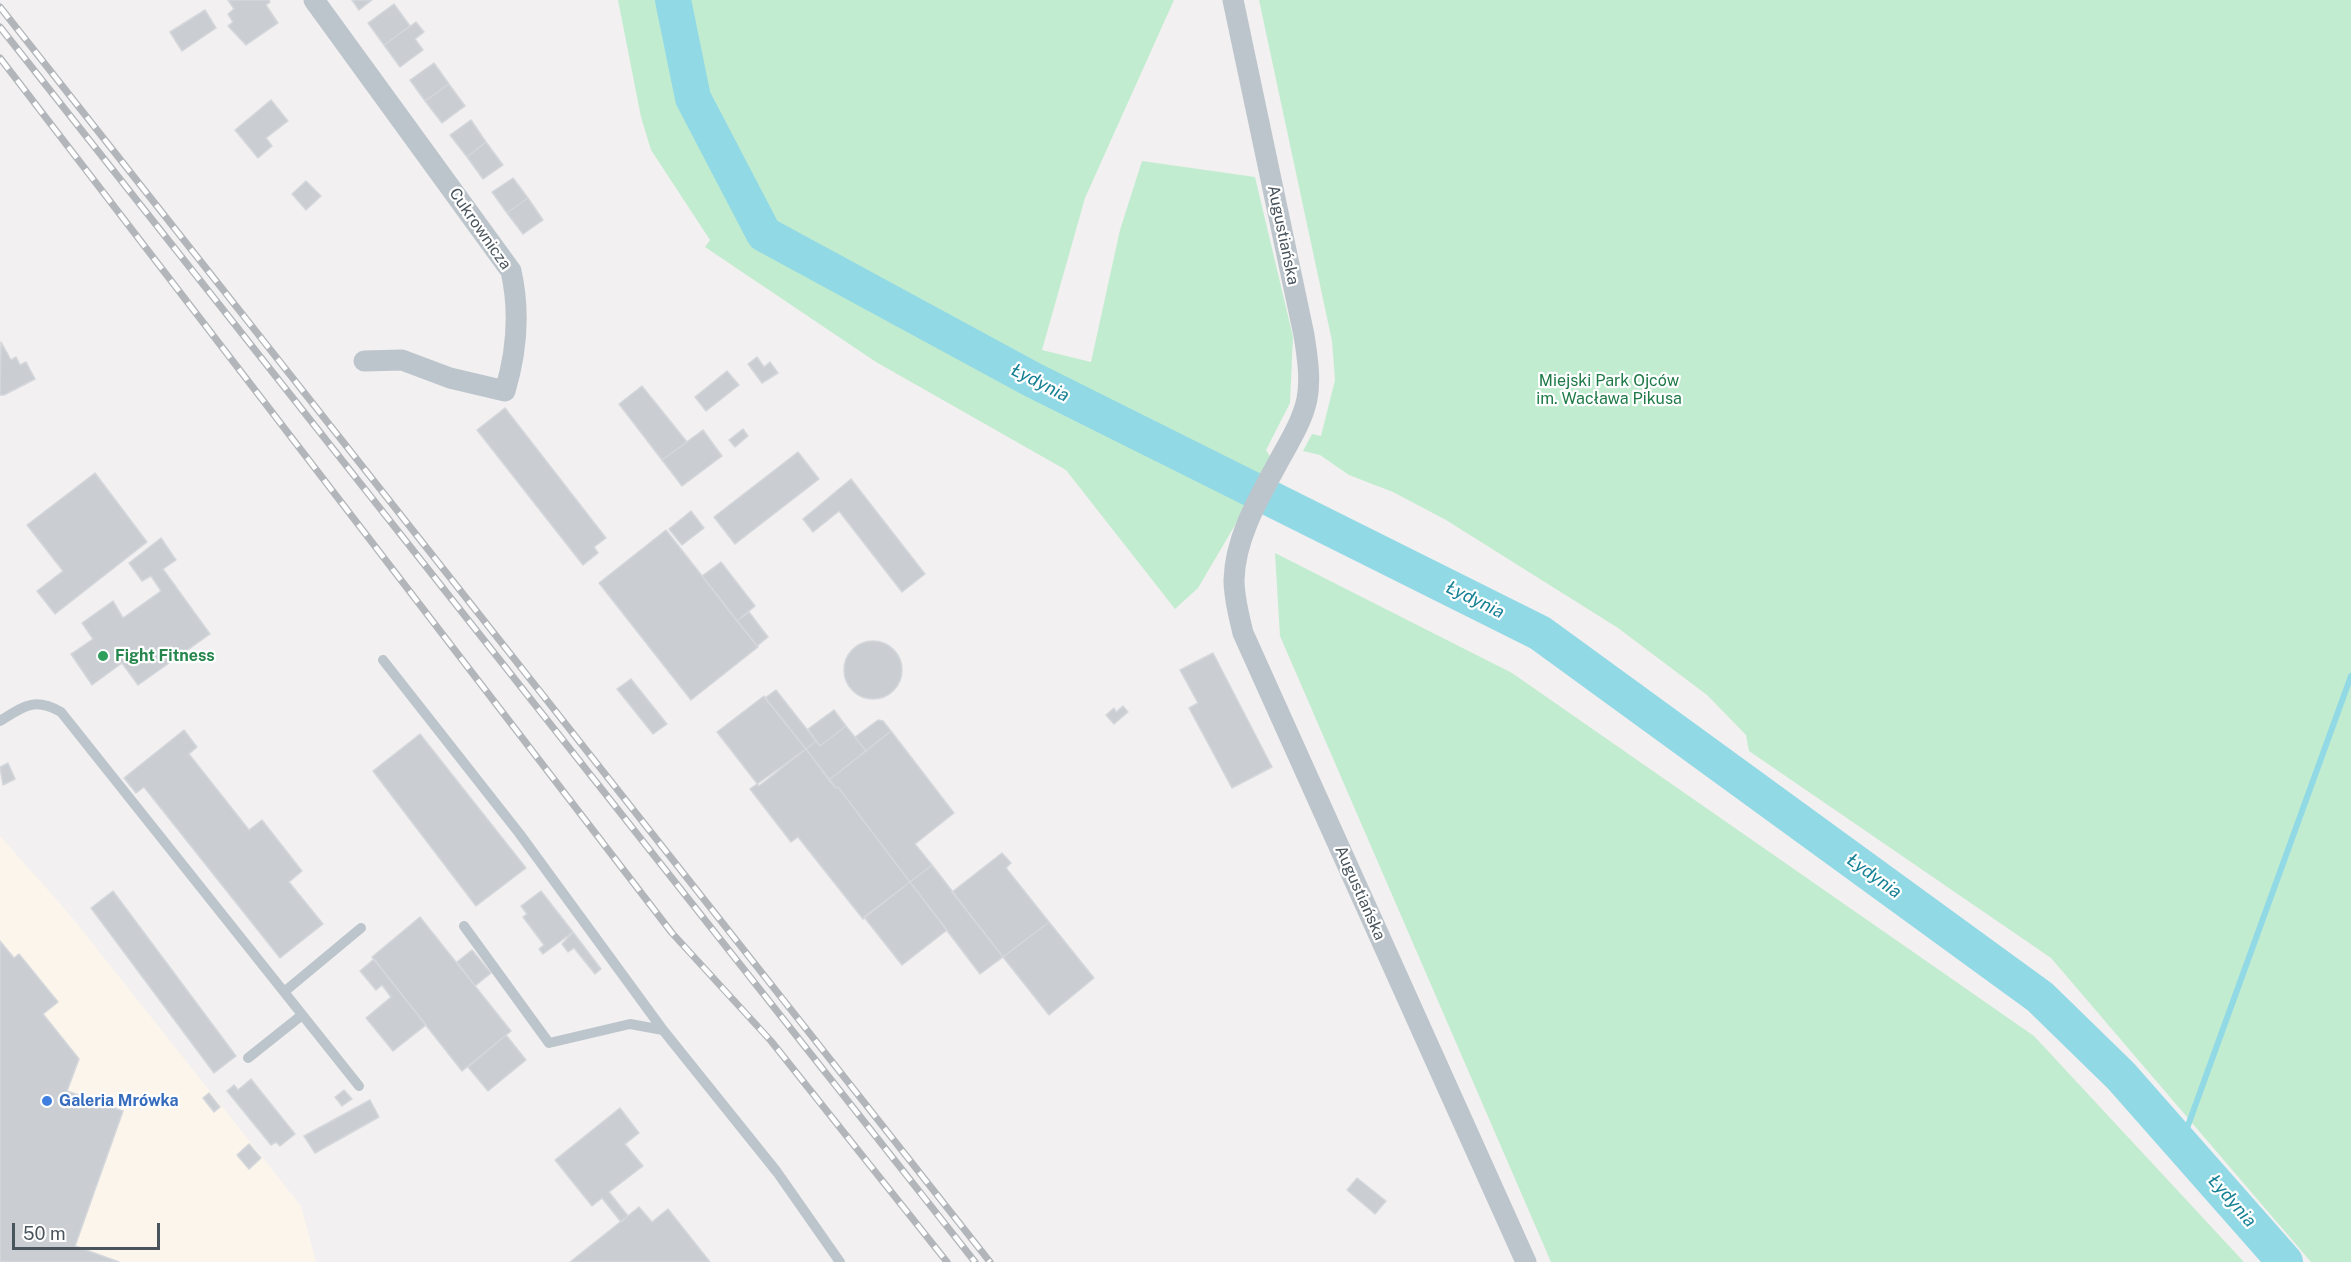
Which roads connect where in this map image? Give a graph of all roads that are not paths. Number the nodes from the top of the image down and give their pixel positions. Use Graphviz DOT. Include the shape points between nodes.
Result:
graph roads {
  1 [pos="314,0"];
  2 [pos="1233,0"];
  3 [pos="364,361"];
  4 [pos="383,660"];
  5 [pos="0,721"];
  6 [pos="464,926"];
  7 [pos="361,928"];
  8 [pos="284,992"];
  9 [pos="302,1015"];
  10 [pos="663,1030"];
  11 [pos="248,1058"];
  12 [pos="359,1086"];
  13 [pos="840,1262"];
  14 [pos="1526,1262"];
  1 -- 3 [label="street, Cukrownicza" via="511,271 517,298 514,361 505,391 450,378 402,360"];
  2 -- 14 [label="street, Augustiańska" via="1308,363 1307,398 1296,429 1250,516 1242,540 1234,579 1243,633"];
  4 -- 10 [label="lane" via="519,833"];
  5 -- 8 [label="lane" via="27,704 46,704 61,712"];
  6 -- 10 [label="lane" via="549,1043 630,1024"];
  7 -- 8 [label="lane"];
  8 -- 9 [label="lane"];
  9 -- 11 [label="lane"];
  9 -- 12 [label="lane"];
  10 -- 13 [label="lane" via="777,1172"];
}
